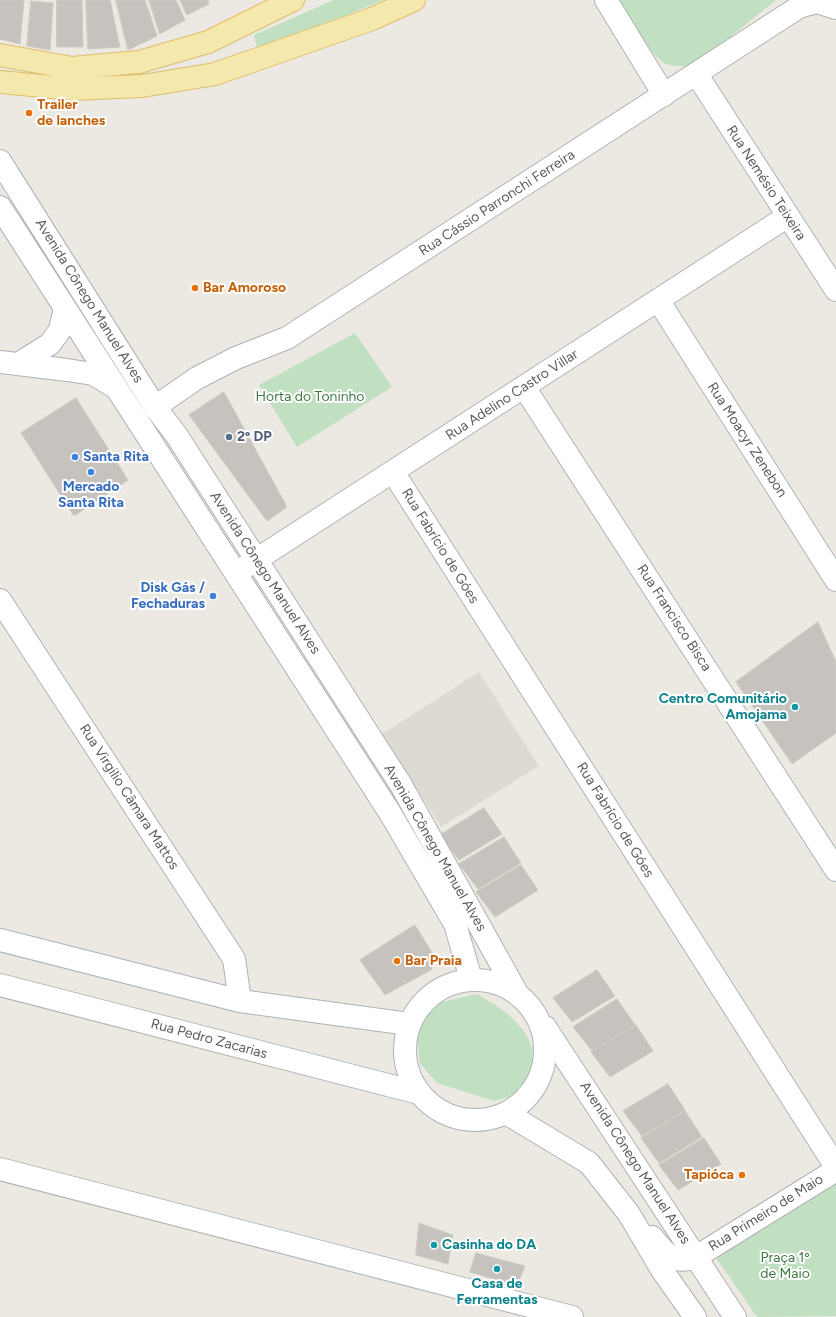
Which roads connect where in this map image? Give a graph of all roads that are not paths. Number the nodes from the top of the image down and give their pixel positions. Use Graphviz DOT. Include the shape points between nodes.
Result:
graph roads {
  1 [pos="293,0"];
  2 [pos="414,0"];
  3 [pos="606,0"];
  4 [pos="798,4"];
  5 [pos="836,8"];
  6 [pos="0,55"];
  7 [pos="697,75"];
  8 [pos="0,82"];
  9 [pos="664,95"];
  10 [pos="0,161"];
  11 [pos="0,207"];
  12 [pos="788,216"];
  13 [pos="836,290"];
  14 [pos="658,300"];
  15 [pos="65,308"];
  16 [pos="9,363"];
  17 [pos="524,387"];
  18 [pos="117,388"];
  19 [pos="155,407"];
  20 [pos="393,472"];
  21 [pos="256,559"];
  22 [pos="236,573"];
  23 [pos="836,580"];
  24 [pos="0,600"];
  25 [pos="836,870"];
  26 [pos="0,940"];
  27 [pos="471,979"];
  28 [pos="0,984"];
  29 [pos="517,993"];
  30 [pos="240,1001"];
  31 [pos="534,1010"];
  32 [pos="409,1024"];
  33 [pos="419,1093"];
  34 [pos="506,1113"];
  35 [pos="0,1169"];
  36 [pos="836,1169"];
  37 [pos="629,1214"];
  38 [pos="696,1257"];
  39 [pos="572,1317"];
  40 [pos="696,1317"];
  41 [pos="735,1317"];
  1 -- 6 [label="main road" via="208,42 139,62 72,68"];
  2 -- 8 [label="main road" via="372,19 215,74 142,86 73,89"];
  3 -- 9 [label="street"];
  4 -- 5 [label="street, Rua Cássio Parronchi Ferreira" via="817,2"];
  4 -- 7 [label="street, Rua Cássio Parronchi Ferreira"];
  7 -- 9 [label="street, Rua Cássio Parronchi Ferreira"];
  7 -- 12 [label="street, Rua Nemésio Teixeira"];
  9 -- 19 [label="street, Rua Cássio Parronchi Ferreira" via="287,338 236,358 198,378"];
  10 -- 19 [label="street, Avenida Cônego Manuel Alves"];
  11 -- 15 [label="street, Avenida Cônego Manuel Alves"];
  12 -- 13 [label="street, Rua Nemésio Teixeira"];
  12 -- 14 [label="street, Rua Adelino Castro Villar"];
  14 -- 17 [label="street, Rua Adelino Castro Villar"];
  14 -- 23 [label="street, Rua Moacyr Zenebon"];
  15 -- 16 [label="street" via="60,330 50,344"];
  15 -- 18 [label="street, Avenida Cônego Manuel Alves"];
  16 -- 18 [label="street" via="93,374"];
  17 -- 20 [label="street, Rua Adelino Castro Villar"];
  17 -- 25 [label="street, Rua Francisco Bisca"];
  18 -- 22 [label="street, Avenida Cônego Manuel Alves"];
  19 -- 21 [label="street, Avenida Cônego Manuel Alves" via="177,436"];
  20 -- 21 [label="street, Rua Adelino Castro Villar"];
  20 -- 36 [label="street, Rua Fabrício de Góes"];
  21 -- 22 [label="street, Rua Adelino Castro Villar"];
  21 -- 29 [label="street, Avenida Cônego Manuel Alves" via="401,785"];
  22 -- 27 [label="street, Avenida Cônego Manuel Alves" via="390,813 455,924"];
  24 -- 30 [label="street, Rua Virgilio Câmara Mattos" via="234,959"];
  26 -- 30 [label="street"];
  27 -- 29 [label="street" via="495,982"];
  27 -- 32 [label="street" via="451,983 433,992 419,1006"];
  28 -- 33 [label="street, Rua Pedro Zacarias"];
  29 -- 31 [label="street"];
  30 -- 32 [label="street"];
  31 -- 34 [label="street" via="544,1032 546,1056 540,1079 526,1099"];
  31 -- 38 [label="street, Avenida Cônego Manuel Alves"];
  32 -- 33 [label="street" via="404,1048 407,1072"];
  33 -- 34 [label="street" via="437,1109 459,1118 483,1120"];
  34 -- 37 [label="street" via="589,1163"];
  35 -- 39 [label="street"];
  36 -- 38 [label="street, Rua Primeiro de Maio"];
  37 -- 38 [label="street" via="634,1216 672,1258 683,1261"];
  37 -- 40 [label="street" via="662,1270"];
  38 -- 41 [label="street, Avenida Cônego Manuel Alves"];
}
